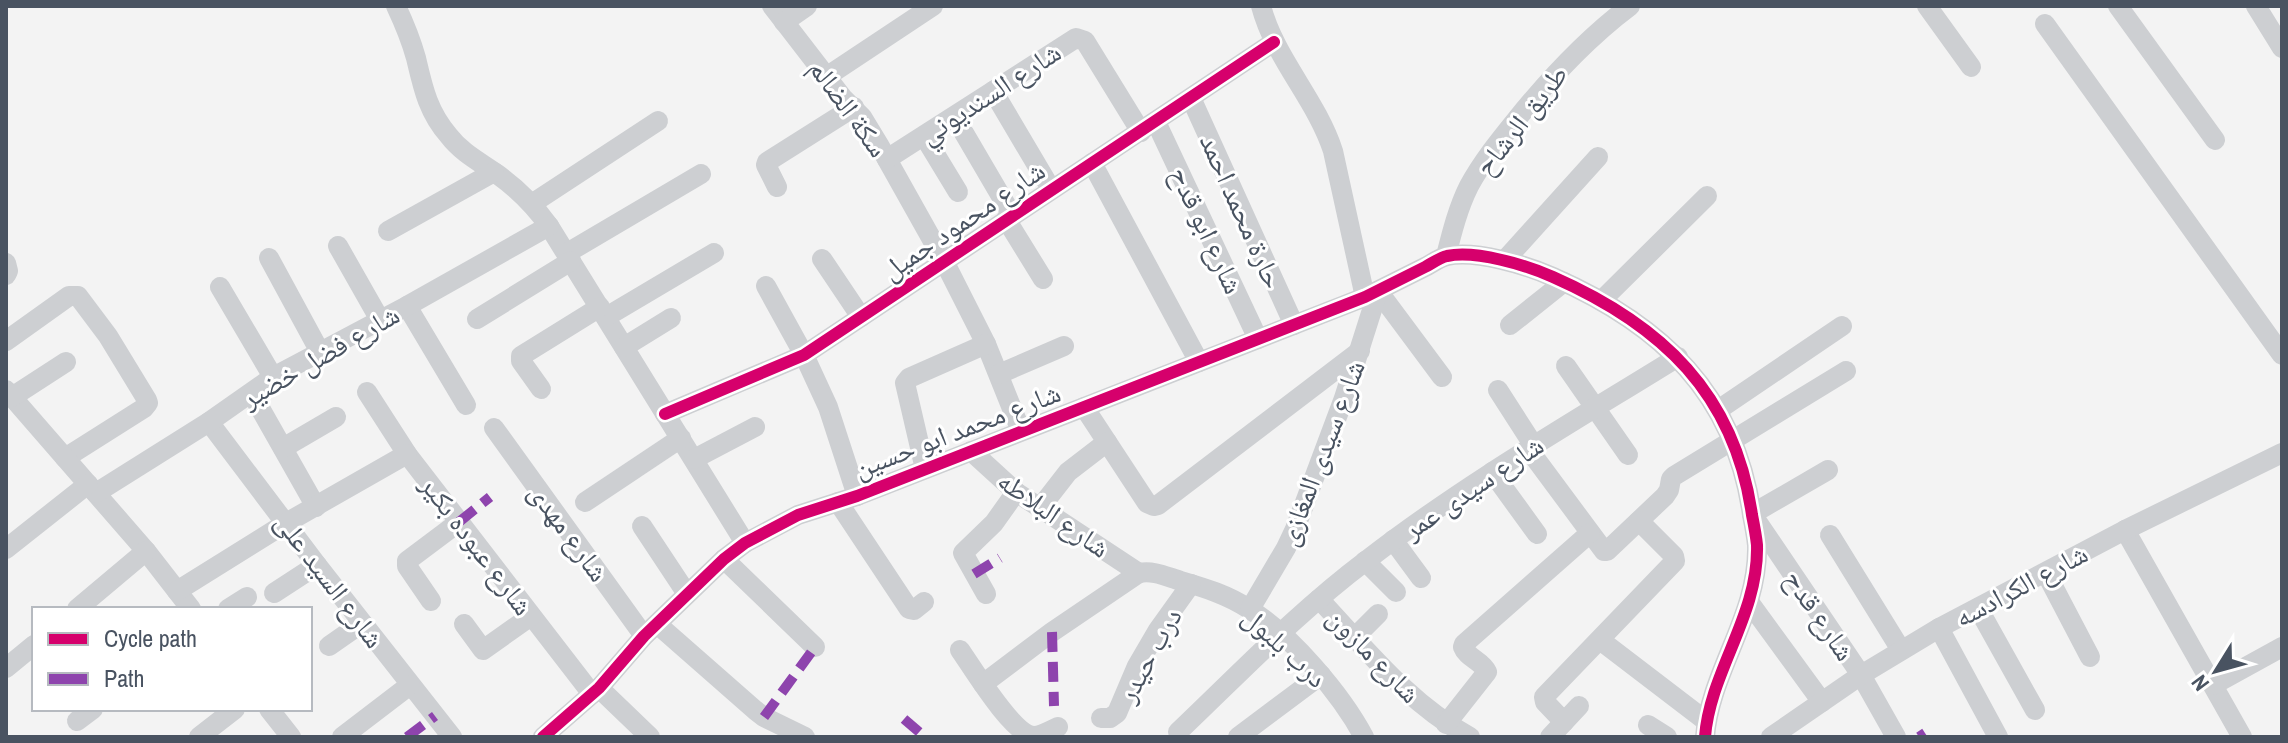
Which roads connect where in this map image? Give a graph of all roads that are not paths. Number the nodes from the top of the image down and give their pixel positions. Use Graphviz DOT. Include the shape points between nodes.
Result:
graph roads {
  1 [pos="396,6"];
  2 [pos="807,6"];
  3 [pos="933,6"];
  4 [pos="1261,6"];
  5 [pos="1630,6"];
  6 [pos="1927,6"];
  7 [pos="2118,6"];
  8 [pos="2256,6"];
  9 [pos="778,14"];
  10 [pos="2045,24"];
  11 [pos="1274,42"];
  12 [pos="2282,48"];
  13 [pos="1971,67"];
  14 [pos="826,77"];
  15 [pos="993,91"];
  16 [pos="1191,98"];
  17 [pos="854,107"];
  18 [pos="658,121"];
  19 [pos="1148,127"];
  20 [pos="964,133"];
  21 [pos="924,136"];
  22 [pos="2215,140"];
  23 [pos="1598,157"];
  24 [pos="887,159"];
  25 [pos="1092,163"];
  26 [pos="494,172"];
  27 [pos="701,174"];
  28 [pos="777,187"];
  29 [pos="1051,189"];
  30 [pos="958,192"];
  31 [pos="1707,196"];
  32 [pos="533,203"];
  33 [pos="1009,217"];
  34 [pos="549,226"];
  35 [pos="388,231"];
  36 [pos="338,246"];
  37 [pos="714,253"];
  38 [pos="1446,256"];
  39 [pos="569,257"];
  40 [pos="269,258"];
  41 [pos="822,259"];
  42 [pos="1505,260"];
  43 [pos="944,261"];
  44 [pos="6,263"];
  45 [pos="6,275"];
  46 [pos="1043,279"];
  47 [pos="1564,282"];
  48 [pos="766,286"];
  49 [pos="220,287"];
  50 [pos="1372,294"];
  51 [pos="1601,301"];
  52 [pos="407,306"];
  53 [pos="603,312"];
  54 [pos="861,317"];
  55 [pos="671,318"];
  56 [pos="477,319"];
  57 [pos="380,320"];
  58 [pos="1294,325"];
  59 [pos="1510,325"];
  60 [pos="1842,326"];
  61 [pos="1258,339"];
  62 [pos="6,341"];
  63 [pos="986,344"];
  64 [pos="1064,346"];
  65 [pos="624,347"];
  66 [pos="1360,351"];
  67 [pos="320,352"];
  68 [pos="804,355"];
  69 [pos="2282,355"];
  70 [pos="1678,357"];
  71 [pos="66,362"];
  72 [pos="1199,362"];
  73 [pos="1566,366"];
  74 [pos="1846,371"];
  75 [pos="999,374"];
  76 [pos="273,377"];
  77 [pos="1442,377"];
  78 [pos="541,389"];
  79 [pos="1498,390"];
  80 [pos="367,392"];
  81 [pos="9,394"];
  82 [pos="252,394"];
  83 [pos="466,405"];
  84 [pos="1084,407"];
  85 [pos="1595,408"];
  86 [pos="1718,410"];
  87 [pos="665,414"];
  88 [pos="336,417"];
  89 [pos="209,422"];
  90 [pos="755,427"];
  91 [pos="494,428"];
  92 [pos="1021,431"];
  93 [pos="681,438"];
  94 [pos="1734,441"];
  95 [pos="1107,442"];
  96 [pos="283,448"];
  97 [pos="1532,448"];
  98 [pos="971,451"];
  99 [pos="2282,453"];
  100 [pos="407,454"];
  101 [pos="1628,455"];
  102 [pos="65,458"];
  103 [pos="694,459"];
  104 [pos="925,469"];
  105 [pos="1828,470"];
  106 [pos="1492,472"];
  107 [pos="92,489"];
  108 [pos="1016,492"];
  109 [pos="848,499"];
  110 [pos="585,502"];
  111 [pos="316,507"];
  112 [pos="1040,508"];
  113 [pos="1752,514"];
  114 [pos="1639,521"];
  115 [pos="459,522"];
  116 [pos="286,523"];
  117 [pos="642,526"];
  118 [pos="2125,530"];
  119 [pos="1590,533"];
  120 [pos="1537,534"];
  121 [pos="1830,535"];
  122 [pos="1393,540"];
  123 [pos="745,543"];
  124 [pos="6,549"];
  125 [pos="146,551"];
  126 [pos="724,559"];
  127 [pos="1365,561"];
  128 [pos="317,565"];
  129 [pos="1139,573"];
  130 [pos="2046,573"];
  131 [pos="1421,578"];
  132 [pos="1191,584"];
  133 [pos="177,591"];
  134 [pos="1396,592"];
  135 [pos="274,593"];
  136 [pos="687,594"];
  137 [pos="986,594"];
  138 [pos="247,597"];
  139 [pos="1319,599"];
  140 [pos="431,601"];
  141 [pos="924,602"];
  142 [pos="1749,602"];
  143 [pos="79,607"];
  144 [pos="189,607"];
  145 [pos="231,607"];
  146 [pos="1978,608"];
  147 [pos="1250,609"];
  148 [pos="1378,614"];
  149 [pos="531,616"];
  150 [pos="362,623"];
  151 [pos="464,624"];
  152 [pos="1939,628"];
  153 [pos="650,630"];
  154 [pos="1281,635"];
  155 [pos="1355,637"];
  156 [pos="1600,640"];
  157 [pos="329,646"];
  158 [pos="32,647"];
  159 [pos="815,647"];
  160 [pos="960,650"];
  161 [pos="1901,650"];
  162 [pos="2279,656"];
  163 [pos="2090,657"];
  164 [pos="6,668"];
  165 [pos="1321,675"];
  166 [pos="1861,675"];
  167 [pos="983,684"];
  168 [pos="410,685"];
  169 [pos="2213,685"];
  170 [pos="595,691"];
  171 [pos="1822,702"];
  172 [pos="2035,710"];
  173 [pos="232,711"];
  174 [pos="271,711"];
  175 [pos="1101,718"];
  176 [pos="1564,722"];
  177 [pos="1446,724"];
  178 [pos="1648,725"];
  179 [pos="1058,727"];
  180 [pos="1706,729"];
  181 [pos="1799,729"];
  182 [pos="1178,732"];
  183 [pos="199,737"];
  184 [pos="291,737"];
  185 [pos="342,737"];
  186 [pos="452,737"];
  187 [pos="543,737"];
  188 [pos="650,737"];
  189 [pos="805,737"];
  190 [pos="1238,737"];
  191 [pos="1364,737"];
  192 [pos="1470,737"];
  193 [pos="1667,737"];
  194 [pos="1771,737"];
  195 [pos="1896,737"];
  196 [pos="1998,737"];
  197 [pos="2242,737"];
  1 -- 26 [label="street" via="432,112 448,136"];
  2 -- 9 [label="street"];
  3 -- 14 [label="street"];
  4 -- 11 [label="street"];
  5 -- 38 [label="street, طريق الرشاح" via="1574,53 1486,157 1468,188"];
  6 -- 13 [label="street"];
  7 -- 22 [label="street"];
  8 -- 12 [label="street"];
  9 -- 14 [label="street, سكة الضالم"];
  10 -- 69 [label="street"];
  11 -- 16 [label="street, شارع محمود جميل"];
  11 -- 50 [label="street" via="1326,128"];
  14 -- 17 [label="street, سكة الضالم"];
  15 -- 19 [label="street, شارع السنديوني" via="1081,38"];
  15 -- 21 [label="street, شارع السنديوني"];
  15 -- 29 [label="street"];
  16 -- 19 [label="street, شارع محمود جميل"];
  16 -- 58 [label="street, حارة محمد احمد"];
  17 -- 24 [label="street, سكة الضالم"];
  17 -- 28 [label="street" via="767,162"];
  18 -- 32 [label="street"];
  19 -- 25 [label="street, شارع محمود جميل"];
  19 -- 61 [label="street, شارع ابو قدح"];
  20 -- 33 [label="street"];
  21 -- 24 [label="street, شارع السنديوني"];
  21 -- 30 [label="street"];
  23 -- 42 [label="street"];
  24 -- 43 [label="street, سكة الضالم"];
  25 -- 29 [label="street, شارع محمود جميل"];
  25 -- 72 [label="street"];
  26 -- 32 [label="street"];
  26 -- 35 [label="street"];
  27 -- 39 [label="street"];
  29 -- 33 [label="street, شارع محمود جميل"];
  31 -- 51 [label="street"];
  32 -- 34 [label="street"];
  33 -- 43 [label="street, شارع محمود جميل"];
  33 -- 46 [label="street"];
  34 -- 39 [label="street"];
  34 -- 52 [label="street, شارع فضل خضير"];
  36 -- 57 [label="street"];
  37 -- 53 [label="street"];
  38 -- 42 [label="street"];
  38 -- 50 [label="street, شارع محمد ابو حسين"];
  39 -- 53 [label="street"];
  39 -- 56 [label="street"];
  40 -- 67 [label="street"];
  41 -- 54 [label="street"];
  42 -- 47 [label="street"];
  43 -- 54 [label="street, شارع محمود جميل"];
  43 -- 63 [label="street, سكة الضالم"];
  44 -- 45 [label="street"];
  47 -- 51 [label="street"];
  47 -- 59 [label="street"];
  48 -- 68 [label="street"];
  49 -- 76 [label="street"];
  50 -- 58 [label="street, شارع محمد ابو حسين"];
  50 -- 66 [label="street, شارع سيدى المغازى"];
  50 -- 77 [label="street"];
  51 -- 70 [label="street"];
  52 -- 57 [label="street, شارع فضل خضير"];
  52 -- 83 [label="street"];
  53 -- 65 [label="street"];
  53 -- 78 [label="street" via="521,356"];
  54 -- 68 [label="street, شارع محمود جميل"];
  55 -- 65 [label="street"];
  57 -- 67 [label="street, شارع فضل خضير"];
  58 -- 61 [label="street, شارع محمد ابو حسين"];
  60 -- 86 [label="street"];
  61 -- 72 [label="street, شارع محمد ابو حسين"];
  62 -- 102 [label="street" via="69,296 78,296 147,400 147,406"];
  63 -- 75 [label="street, سكة الضالم"];
  63 -- 104 [label="street" via="905,383"];
  64 -- 75 [label="street"];
  65 -- 87 [label="street"];
  66 -- 95 [label="street" via="1158,505 1147,503"];
  66 -- 147 [label="street, شارع سيدى المغازى" via="1286,548"];
  67 -- 76 [label="street, شارع فضل خضير"];
  68 -- 87 [label="street, شارع محمود جميل"];
  68 -- 109 [label="street" via="828,407"];
  70 -- 85 [label="street, شارع سيدى عمر"];
  70 -- 86 [label="street"];
  71 -- 81 [label="street"];
  72 -- 84 [label="street, شارع محمد ابو حسين"];
  73 -- 85 [label="street"];
  74 -- 94 [label="street"];
  75 -- 92 [label="street, سكة الضالم"];
  76 -- 82 [label="street, شارع فضل خضير"];
  79 -- 97 [label="street"];
  80 -- 100 [label="street, شارع عبوده بكير"];
  81 -- 102 [label="street"];
  82 -- 89 [label="street, شارع فضل خضير"];
  82 -- 96 [label="street"];
  84 -- 92 [label="street, شارع محمد ابو حسين"];
  84 -- 95 [label="street"];
  85 -- 97 [label="street, شارع سيدى عمر"];
  85 -- 101 [label="street"];
  86 -- 94 [label="street"];
  87 -- 93 [label="street"];
  88 -- 96 [label="street"];
  89 -- 107 [label="street, شارع فضل خضير"];
  89 -- 116 [label="street, شارع السيد على"];
  90 -- 103 [label="street"];
  91 -- 153 [label="street, شارع مهدى"];
  92 -- 98 [label="street, شارع محمد ابو حسين"];
  93 -- 103 [label="street"];
  93 -- 110 [label="street"];
  94 -- 113 [label="street"];
  94 -- 114 [label="street" via="1674,476 1668,493"];
  95 -- 112 [label="street" via="1068,472"];
  96 -- 111 [label="street"];
  97 -- 106 [label="street, شارع سيدى عمر"];
  97 -- 119 [label="street"];
  98 -- 104 [label="street, شارع محمد ابو حسين"];
  98 -- 108 [label="street, شارع البلاطه"];
  99 -- 118 [label="street, شارع الكرادسه"];
  100 -- 111 [label="street"];
  100 -- 115 [label="street, شارع عبوده بكير"];
  102 -- 107 [label="street"];
  103 -- 123 [label="street"];
  104 -- 109 [label="street, شارع محمد ابو حسين"];
  105 -- 113 [label="street"];
  106 -- 120 [label="street"];
  106 -- 122 [label="street, شارع سيدى عمر"];
  107 -- 124 [label="street, شارع فضل خضير"];
  107 -- 125 [label="street"];
  108 -- 112 [label="street, شارع البلاطه"];
  108 -- 137 [label="street" via="963,553"];
  109 -- 123 [label="street, شارع محمد ابو حسين" via="798,515"];
  109 -- 141 [label="street" via="909,609"];
  111 -- 116 [label="street"];
  112 -- 129 [label="street, شارع البلاطه"];
  113 -- 142 [label="street" via="1757,544"];
  113 -- 166 [label="street, شارع قدح"];
  114 -- 119 [label="street" via="1607,551"];
  114 -- 156 [label="street" via="1675,561"];
  115 -- 140 [label="street" via="407,561"];
  115 -- 149 [label="street, شارع عبوده بكير"];
  116 -- 128 [label="street, شارع السيد على"];
  116 -- 133 [label="street"];
  117 -- 136 [label="street"];
  118 -- 130 [label="street, شارع الكرادسه"];
  118 -- 169 [label="street"];
  119 -- 177 [label="street" via="1464,644 1465,652 1487,672"];
  121 -- 161 [label="street"];
  122 -- 127 [label="street, شارع سيدى عمر"];
  122 -- 131 [label="street"];
  123 -- 126 [label="street, شارع محمد ابو حسين"];
  125 -- 133 [label="street"];
  125 -- 143 [label="street"];
  126 -- 136 [label="street, شارع محمد ابو حسين"];
  126 -- 159 [label="street"];
  127 -- 134 [label="street"];
  127 -- 139 [label="street, شارع سيدى عمر"];
  128 -- 135 [label="street"];
  128 -- 150 [label="street, شارع السيد على"];
  129 -- 132 [label="street, درب بلبول"];
  129 -- 167 [label="street"];
  130 -- 146 [label="street, شارع الكرادسه"];
  130 -- 163 [label="street"];
  132 -- 147 [label="street, درب بلبول"];
  132 -- 175 [label="street, درب حيدر" via="1137,666 1117,713"];
  133 -- 144 [label="street"];
  136 -- 153 [label="street, شارع محمد ابو حسين"];
  138 -- 145 [label="street"];
  139 -- 154 [label="street, شارع سيدى عمر"];
  139 -- 155 [label="street, شارع مازون"];
  142 -- 171 [label="street"];
  142 -- 180 [label="street"];
  146 -- 152 [label="street, شارع الكرادسه"];
  146 -- 172 [label="street"];
  147 -- 154 [label="street, درب بلبول"];
  148 -- 155 [label="street"];
  149 -- 151 [label="street" via="483,650"];
  149 -- 170 [label="street, شارع عبوده بكير"];
  150 -- 157 [label="street"];
  150 -- 168 [label="street, شارع السيد على"];
  152 -- 161 [label="street, شارع الكرادسه"];
  152 -- 196 [label="street"];
  153 -- 170 [label="street, شارع محمد ابو حسين"];
  153 -- 189 [label="street, شارع مهدى" via="764,717"];
  154 -- 165 [label="street, درب بلبول"];
  154 -- 182 [label="street, شارع سيدى عمر"];
  155 -- 177 [label="street, شارع مازون" via="1410,696"];
  156 -- 176 [label="street" via="1543,699"];
  156 -- 180 [label="street"];
  158 -- 164 [label="street"];
  160 -- 167 [label="street"];
  161 -- 166 [label="street, شارع الكرادسه"];
  162 -- 169 [label="street"];
  165 -- 190 [label="street"];
  165 -- 191 [label="street, درب بلبول"];
  166 -- 171 [label="street, شارع الكرادسه"];
  166 -- 195 [label="street, شارع قدح"];
  167 -- 179 [label="street" via="1026,733 1035,736"];
  168 -- 185 [label="street"];
  168 -- 186 [label="street, شارع السيد على"];
  169 -- 197 [label="street"];
  170 -- 187 [label="street, شارع محمد ابو حسين"];
  170 -- 188 [label="street, شارع عبوده بكير"];
  171 -- 181 [label="street, شارع الكرادسه"];
  173 -- 183 [label="street"];
  174 -- 184 [label="street"];
  177 -- 192 [label="street, شارع مازون"];
  178 -- 193 [label="street"];
  181 -- 194 [label="street, شارع الكرادسه"];
}
